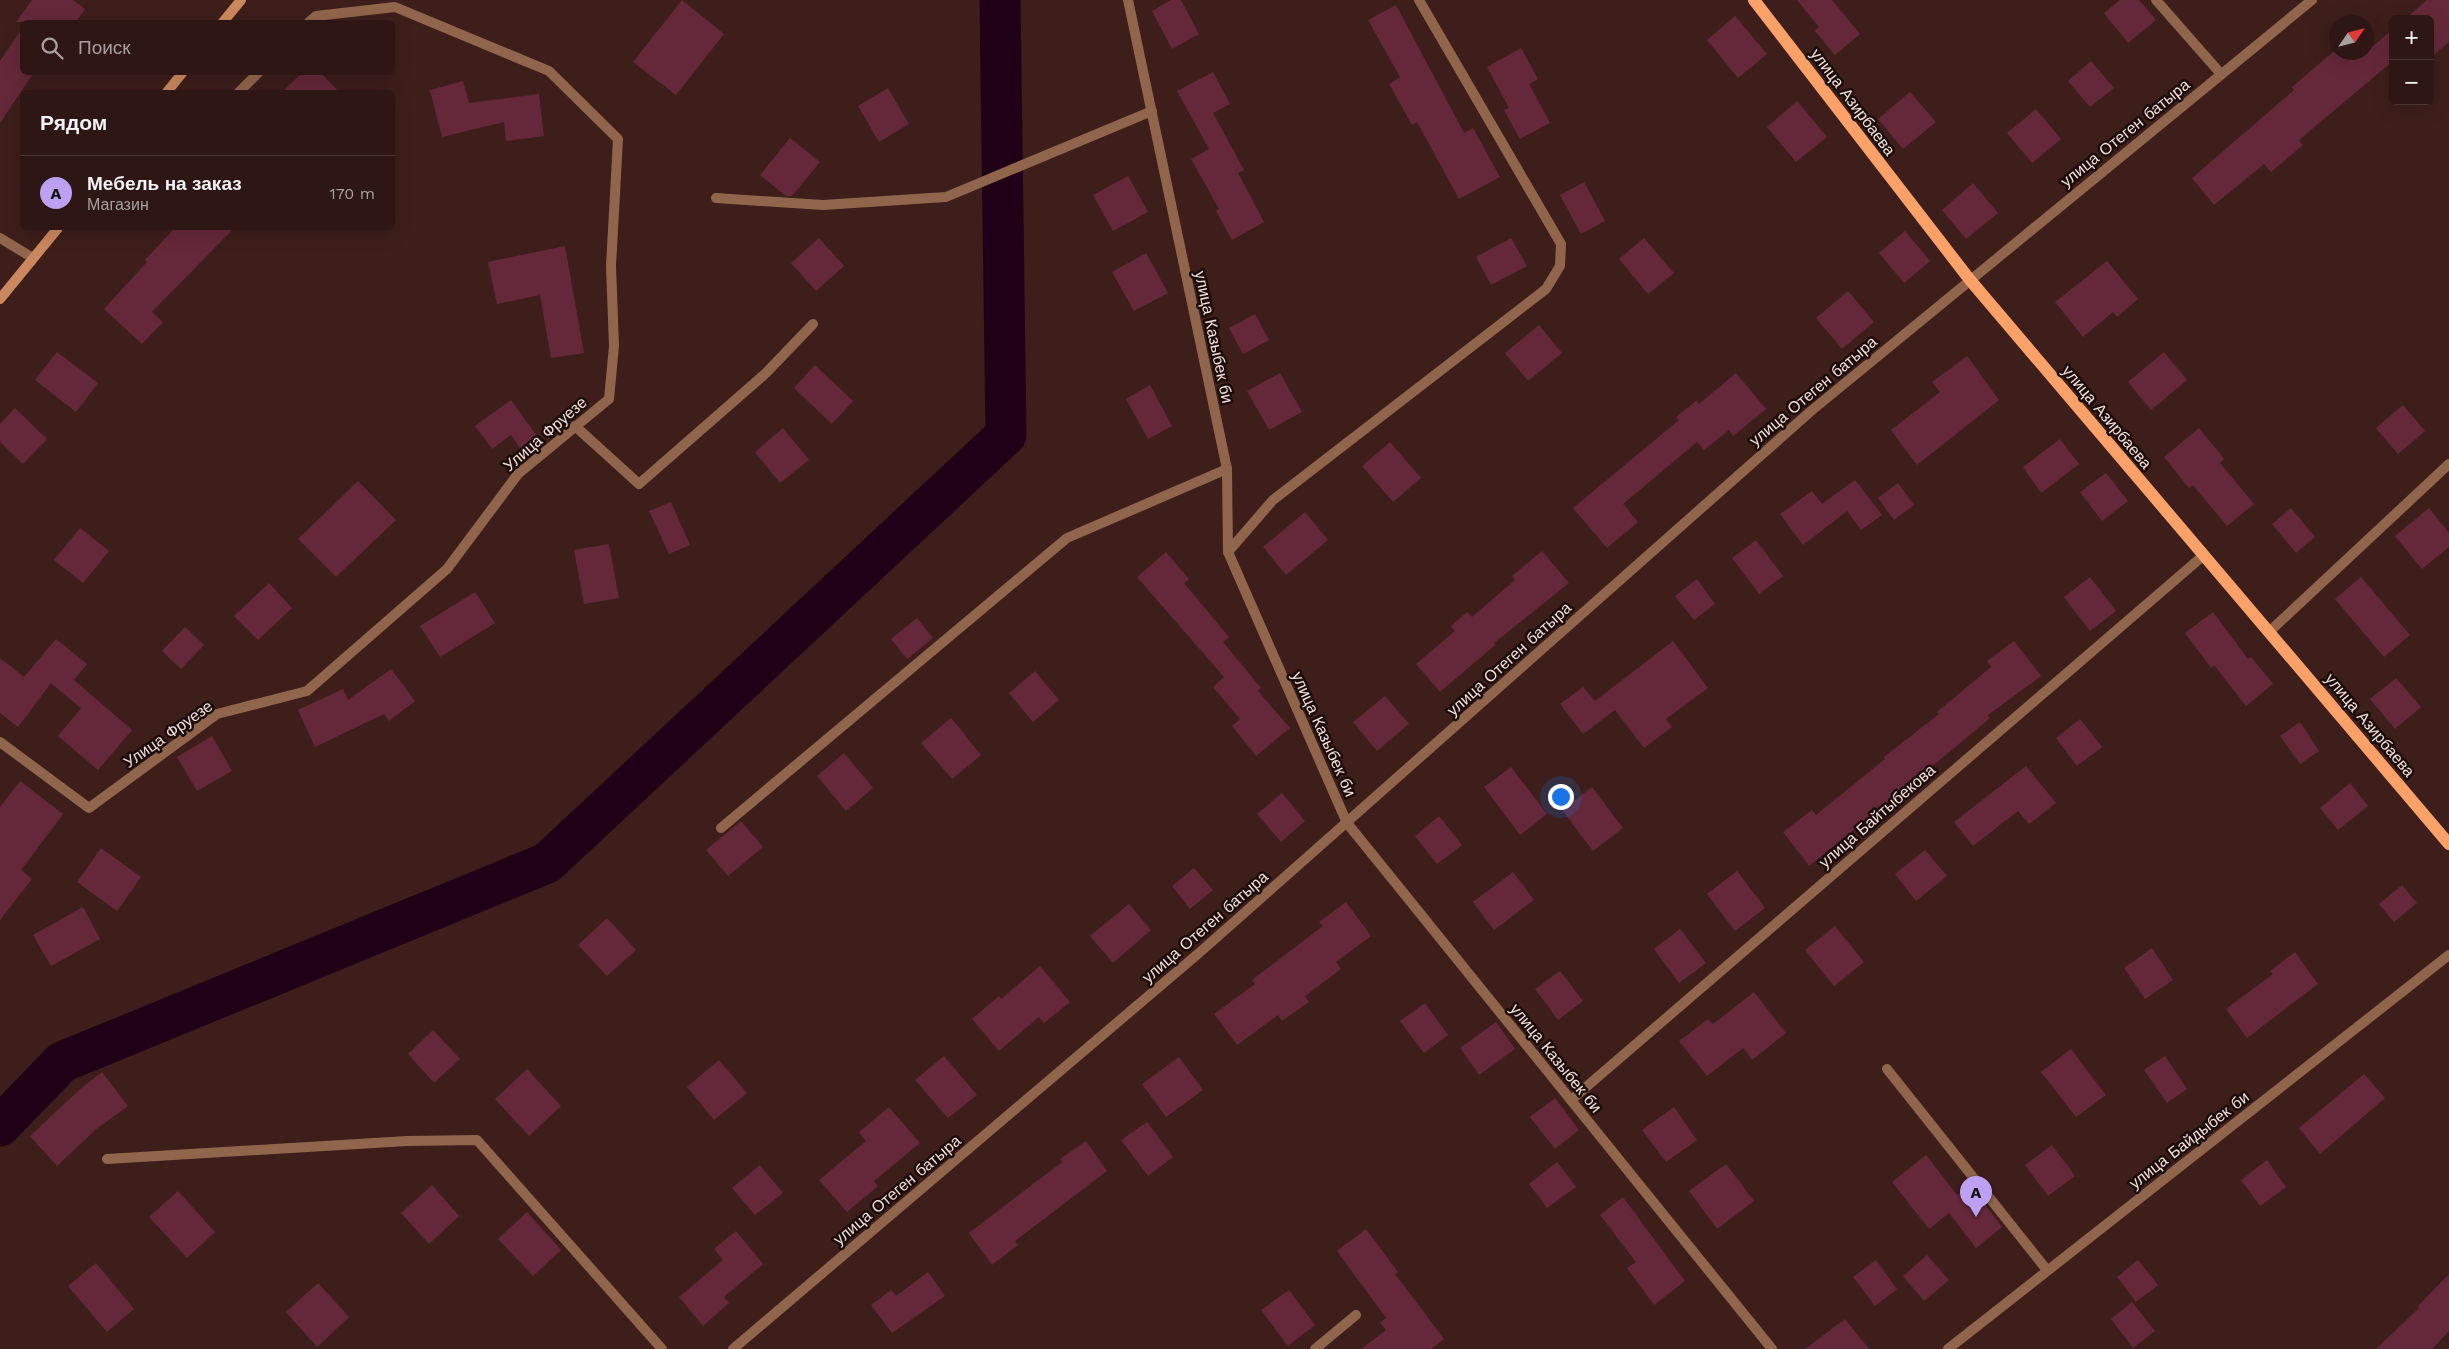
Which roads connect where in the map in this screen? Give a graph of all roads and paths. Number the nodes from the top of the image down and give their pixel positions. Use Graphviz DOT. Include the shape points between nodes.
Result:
graph roads {
  1 [pos="241,0"];
  2 [pos="1128,0"];
  3 [pos="1419,0"];
  4 [pos="1754,0"];
  5 [pos="2156,0"];
  6 [pos="2312,0"];
  7 [pos="225,20"];
  8 [pos="312,20"];
  9 [pos="2220,74"];
  10 [pos="181,75"];
  11 [pos="256,75"];
  12 [pos="169,90"];
  13 [pos="241,90"];
  14 [pos="1152,111"];
  15 [pos="716,198"];
  16 [pos="56,230"];
  17 [pos="0,238"];
  18 [pos="33,258"];
  19 [pos="1970,280"];
  20 [pos="0,299"];
  21 [pos="813,324"];
  22 [pos="575,426"];
  23 [pos="2449,464"];
  24 [pos="1227,469"];
  25 [pos="1228,552"];
  26 [pos="2204,555"];
  27 [pos="2269,632"];
  28 [pos="0,742"];
  29 [pos="1347,822"];
  30 [pos="720,828"];
  31 [pos="2449,844"];
  32 [pos="2449,955"];
  33 [pos="1887,1069"];
  34 [pos="1571,1100"];
  35 [pos="108,1159"];
  36 [pos="2047,1270"];
  37 [pos="1356,1315"];
  38 [pos="662,1349"];
  39 [pos="733,1349"];
  40 [pos="1315,1349"];
  41 [pos="1772,1349"];
  42 [pos="1948,1349"];
  1 -- 7 [label="main road"];
  2 -- 14 [label="street, улица Казыбек би"];
  3 -- 25 [label="street" via="1561,244 1560,266 1546,289 1273,500"];
  4 -- 19 [label="main road, улица Азирбаева"];
  5 -- 9 [label="street"];
  6 -- 9 [label="street, улица Отеген батыра"];
  8 -- 22 [label="street, Улица Фруезе" via="316,16 395,7 548,71 618,138 611,266 614,346 609,398"];
  9 -- 19 [label="street, улица Отеген батыра"];
  10 -- 12 [label="main road"];
  11 -- 13 [label="street"];
  14 -- 15 [label="street" via="946,197 822,205"];
  14 -- 24 [label="street, улица Казыбек би"];
  16 -- 18 [label="main road"];
  17 -- 18 [label="street"];
  18 -- 20 [label="main road"];
  19 -- 26 [label="main road, улица Азирбаева"];
  19 -- 29 [label="street, улица Отеген батыра" via="1811,411"];
  21 -- 22 [label="street" via="766,373 639,484"];
  22 -- 28 [label="street, Улица Фруезе" via="518,474 447,570 308,691 217,714 89,808"];
  23 -- 27 [label="street"];
  24 -- 25 [label="street, улица Казыбек би"];
  24 -- 30 [label="street" via="1068,538"];
  25 -- 29 [label="street, улица Казыбек би"];
  26 -- 27 [label="main road, улица Азирбаева"];
  26 -- 34 [label="street, улица Байтыбекова"];
  27 -- 31 [label="main road, улица Азирбаева"];
  29 -- 34 [label="street, улица Казыбек би"];
  29 -- 39 [label="street, улица Отеген батыра" via="1200,953"];
  32 -- 36 [label="street, улица Байдыбек би"];
  33 -- 36 [label="street"];
  34 -- 41 [label="street, улица Казыбек би"];
  35 -- 38 [label="street" via="407,1141 477,1140"];
  36 -- 42 [label="street, улица Байдыбек би"];
  37 -- 40 [label="street"];
}
